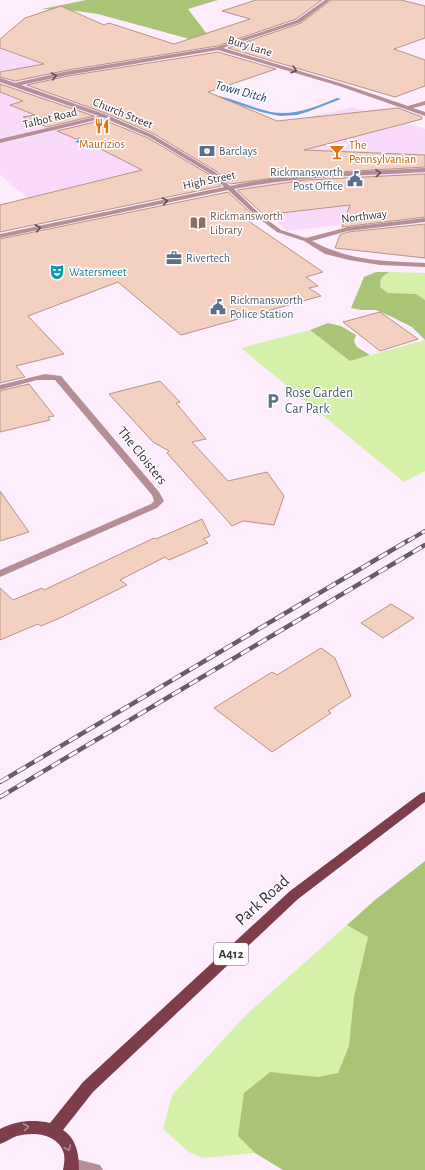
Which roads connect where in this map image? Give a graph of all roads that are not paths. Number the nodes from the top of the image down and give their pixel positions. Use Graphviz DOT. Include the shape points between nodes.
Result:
graph roads {
  1 [pos="328,0"];
  2 [pos="218,48"];
  3 [pos="0,80"];
  4 [pos="16,85"];
  5 [pos="425,103"];
  6 [pos="410,107"];
  7 [pos="425,114"];
  8 [pos="105,116"];
  9 [pos="0,141"];
  10 [pos="425,170"];
  11 [pos="227,187"];
  12 [pos="425,220"];
  13 [pos="0,236"];
  14 [pos="306,240"];
  15 [pos="425,266"];
  16 [pos="0,388"];
  17 [pos="0,574"];
  18 [pos="425,796"];
  19 [pos="53,1131"];
  20 [pos="0,1137"];
  21 [pos="71,1168"];
  22 [pos="95,1170"];
  1 -- 2 [label="street" via="299,21"];
  4 -- 2 [label="street, Bury Lane, one-way" via="68,73"];
  2 -- 6 [label="street, Bury Lane, one-way"];
  3 -- 4 [label="street, Church Street"];
  4 -- 8 [label="street, Church Street"];
  5 -- 6 [label="street"];
  6 -- 7 [label="street, Bury Lane"];
  8 -- 9 [label="street, Talbot Road"];
  8 -- 11 [label="street, Church Street" via="146,133 182,153 213,173"];
  11 -- 10 [label="street, High Street, one-way" via="301,177"];
  13 -- 11 [label="street, High Street, one-way"];
  11 -- 14 [label="street" via="272,227"];
  12 -- 14 [label="street, Northway" via="343,230"];
  14 -- 15 [label="street" via="328,252 349,258"];
  16 -- 17 [label="street, The Cloisters" via="52,376 58,378 156,494 159,501 154,506"];
  18 -- 19 [label="main road, Park Road / A412" via="294,895 88,1087"];
  20 -- 19 [label="main road, one-way" via="14,1129 27,1126 41,1126"];
  19 -- 21 [label="main road, one-way" via="64,1140 70,1151"];
  21 -- 22 [label="street"];
}
